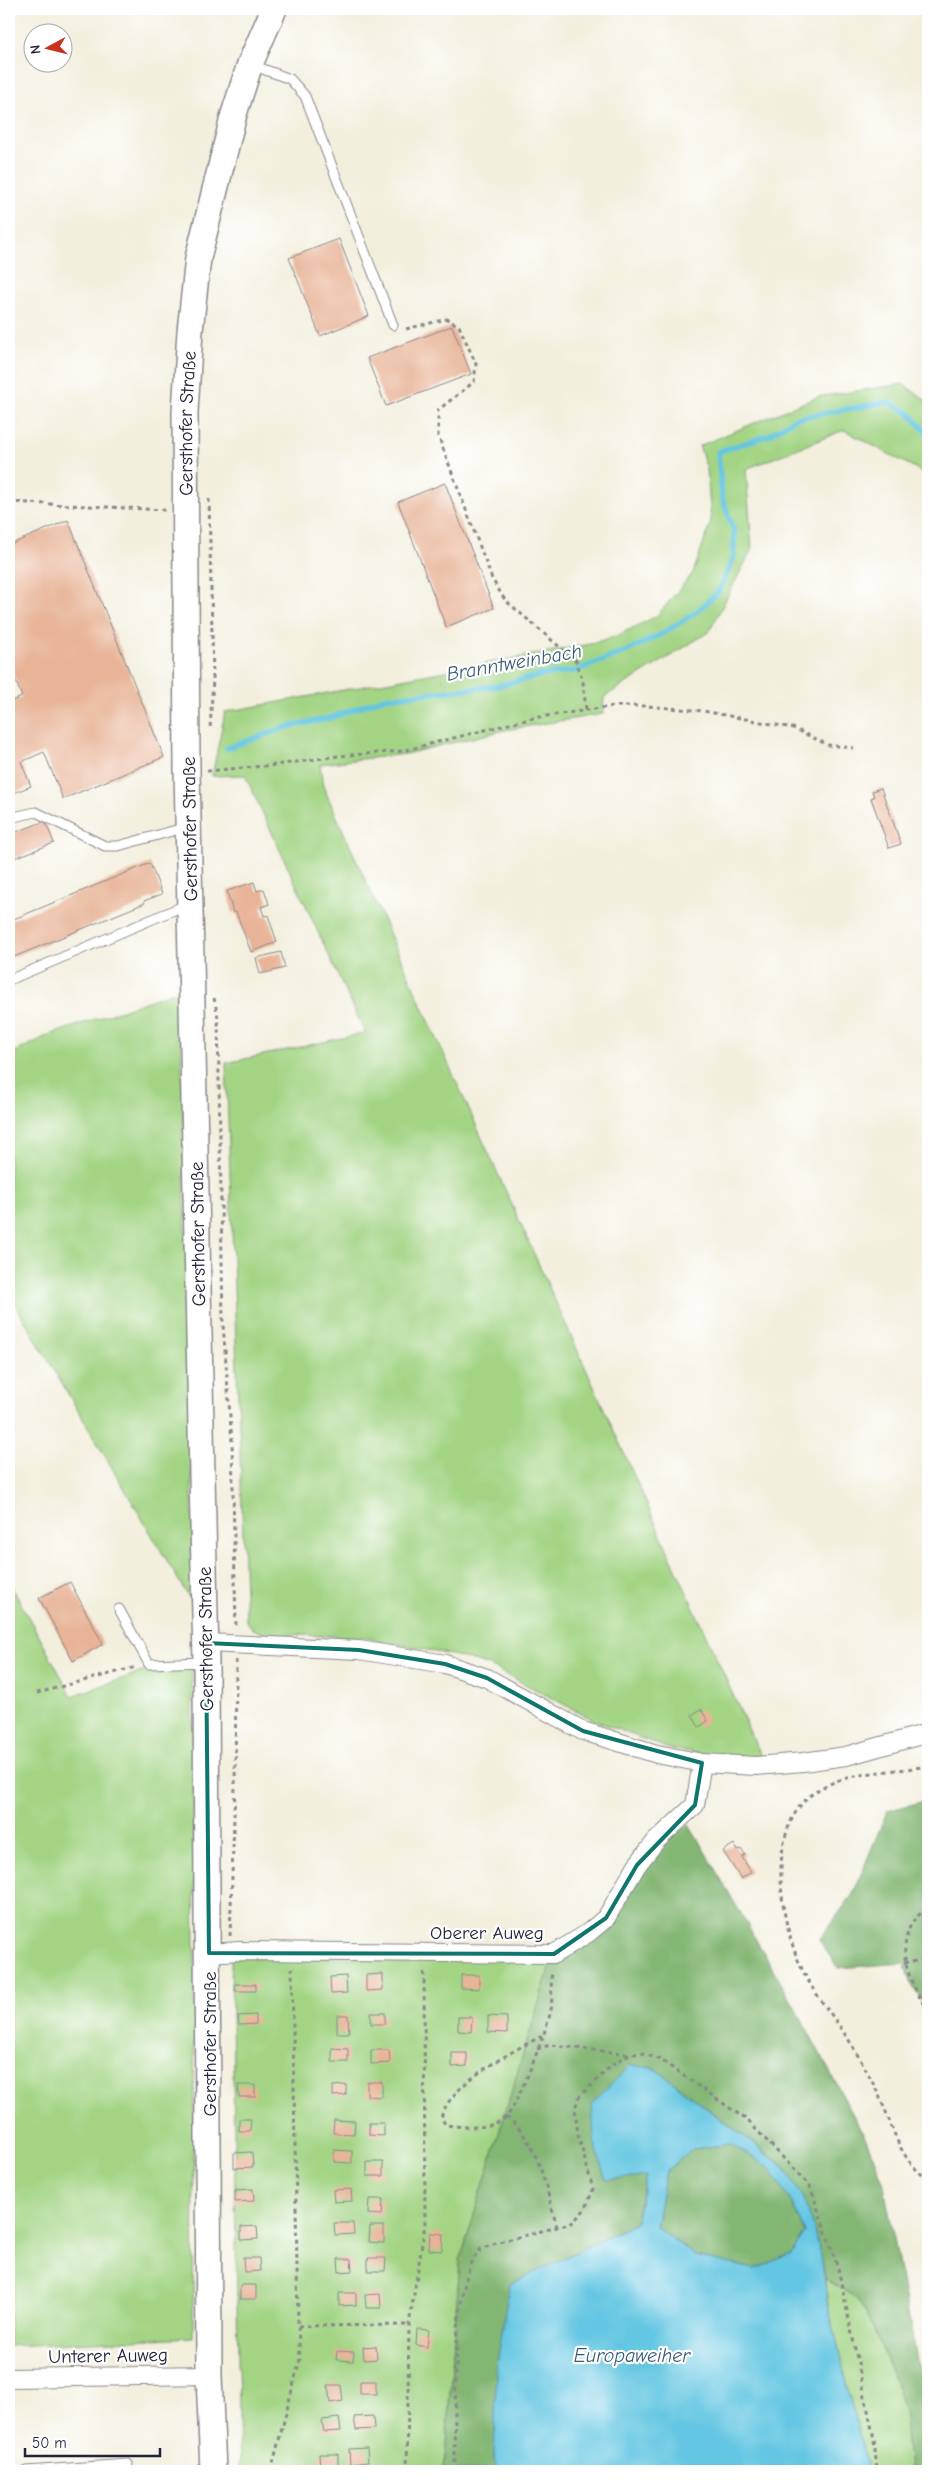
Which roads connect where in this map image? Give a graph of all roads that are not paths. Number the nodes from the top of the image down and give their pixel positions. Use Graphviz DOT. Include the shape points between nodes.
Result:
graph roads {
  1 [pos="274,9"];
  2 [pos="250,64"];
  3 [pos="393,325"];
  4 [pos="9,818"];
  5 [pos="188,826"];
  6 [pos="190,903"];
  7 [pos="9,980"];
  8 [pos="119,1608"];
  9 [pos="206,1653"];
  10 [pos="928,1733"];
  11 [pos="702,1763"];
  12 [pos="218,1953"];
  13 [pos="209,2375"];
  14 [pos="9,2378"];
  15 [pos="128,2464"];
  16 [pos="26,2471"];
  17 [pos="213,2471"];
  1 -- 2 [label="main road, Gersthofer Straße"];
  2 -- 3 [label="lane" via="290,79 305,96"];
  2 -- 5 [label="main road, Gersthofer Straße" via="234,114 198,258 190,331 185,412 185,511 202,771"];
  4 -- 5 [label="lane" via="36,812 105,846 118,846"];
  5 -- 6 [label="main road, Gersthofer Straße"];
  6 -- 7 [label="lane"];
  6 -- 9 [label="main road, Gersthofer Straße"];
  8 -- 9 [label="lane" via="149,1664"];
  9 -- 11 [label="street" via="236,1644 359,1650 445,1664 487,1678 583,1731 640,1750"];
  9 -- 12 [label="main road, Gersthofer Straße"];
  10 -- 11 [label="street" via="846,1756 803,1762 756,1766"];
  11 -- 12 [label="street, Oberer Auweg" via="694,1805 656,1841 637,1865 606,1918 554,1954"];
  12 -- 13 [label="main road, Gersthofer Straße"];
  13 -- 14 [label="street, Unterer Auweg"];
  13 -- 17 [label="main road, Gersthofer Straße"];
  15 -- 16 [label="lane"];
}
